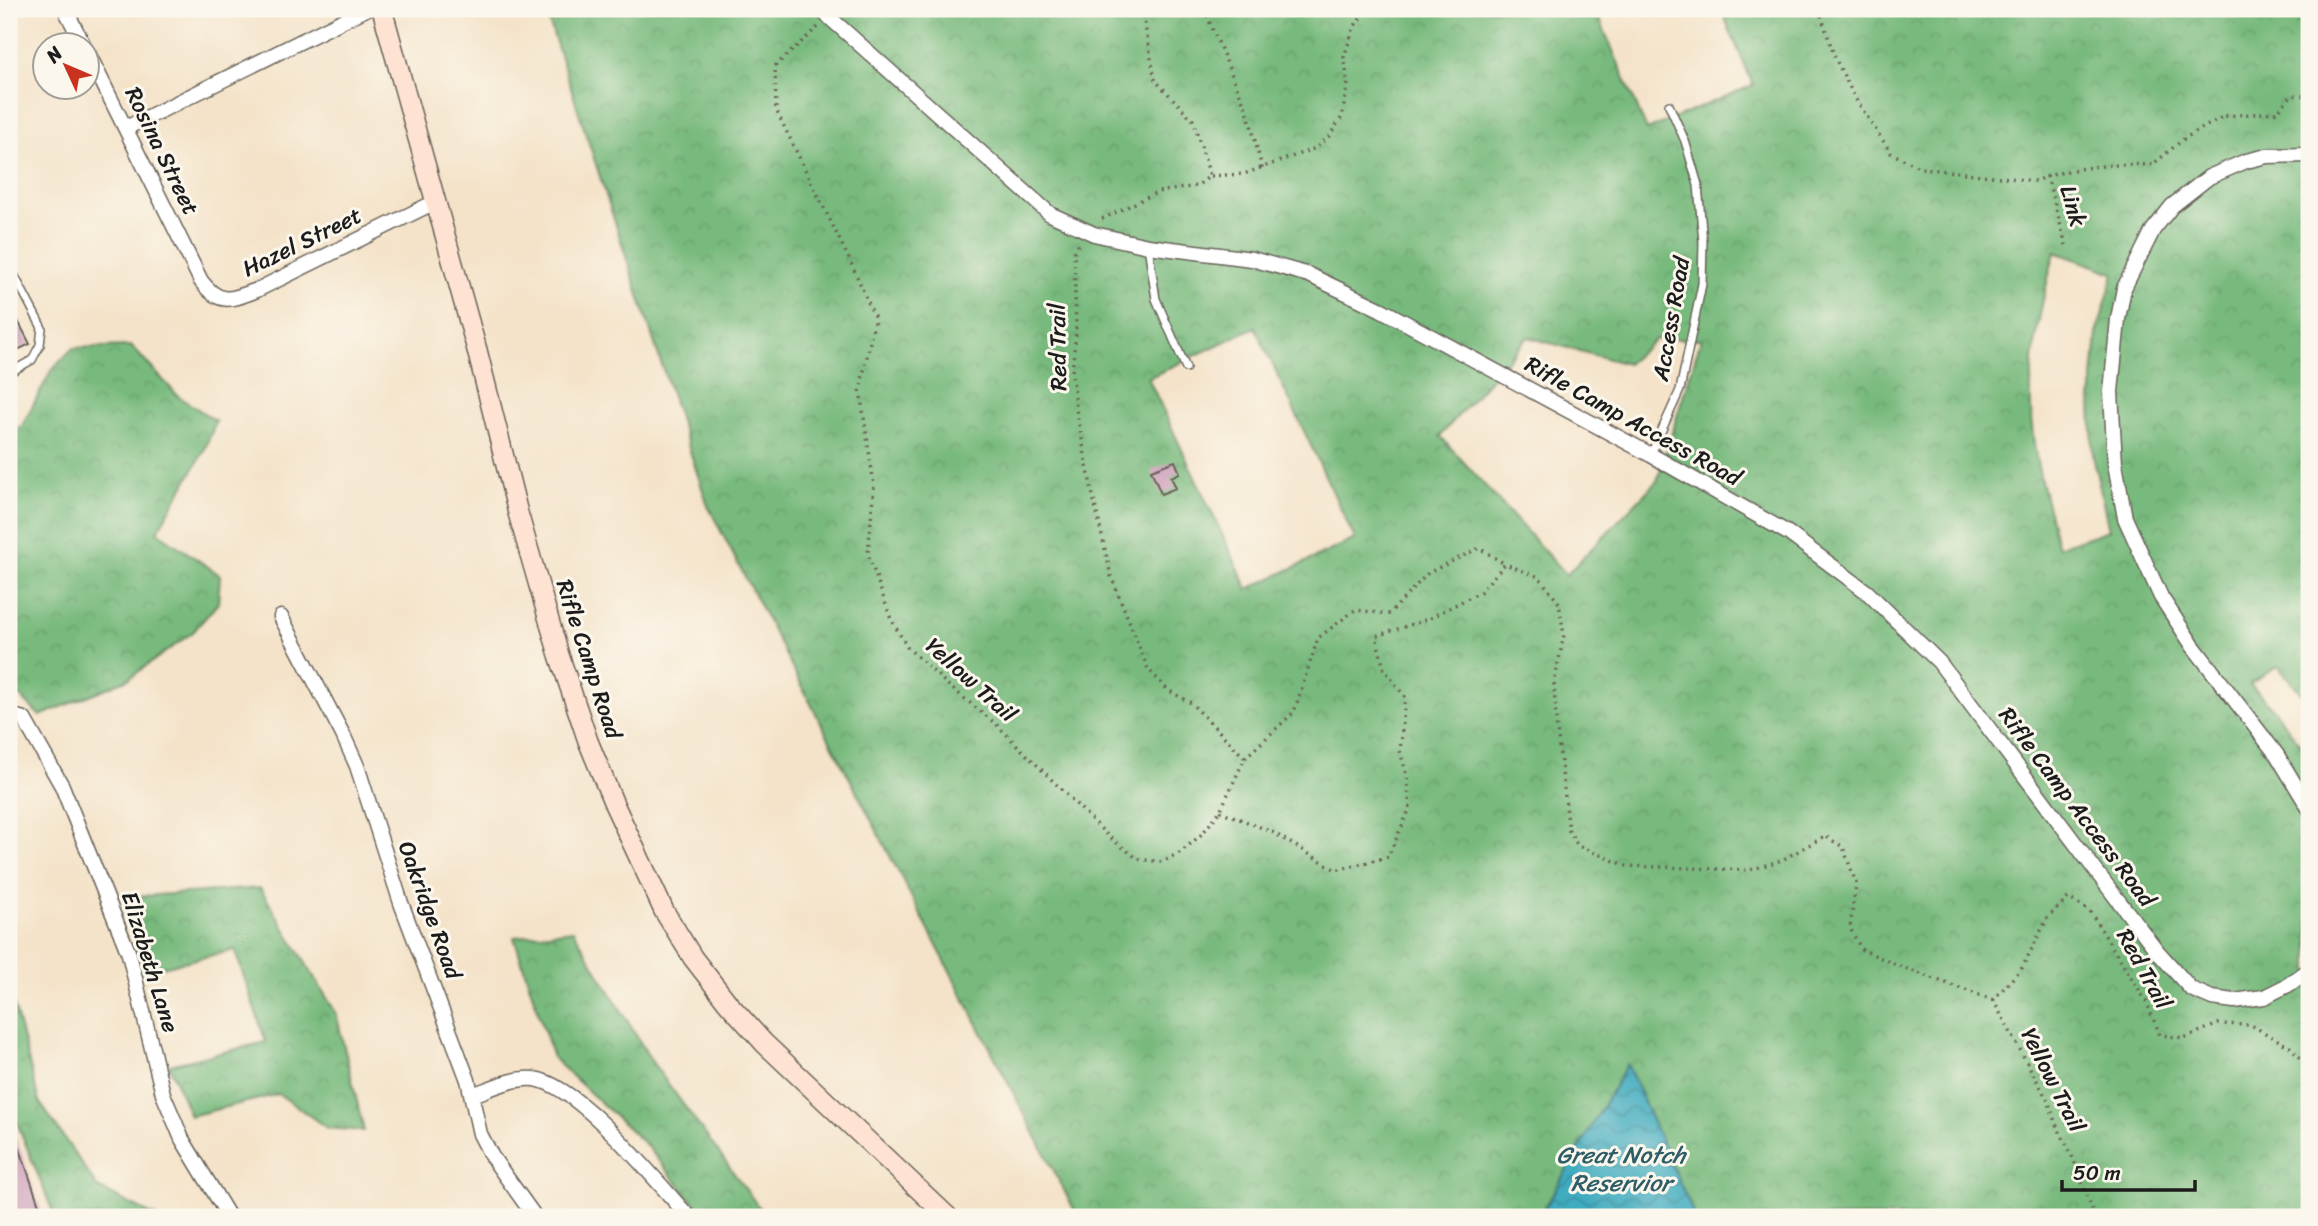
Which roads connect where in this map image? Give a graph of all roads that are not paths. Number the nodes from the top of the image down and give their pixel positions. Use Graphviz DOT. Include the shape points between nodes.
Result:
graph roads {
  1 [pos="65,9"];
  2 [pos="366,9"];
  3 [pos="382,9"];
  4 [pos="825,13"];
  5 [pos="77,32"];
  6 [pos="102,80"];
  7 [pos="1669,105"];
  8 [pos="127,128"];
  9 [pos="2309,155"];
  10 [pos="437,201"];
  11 [pos="1148,246"];
  12 [pos="195,269"];
  13 [pos="10,271"];
  14 [pos="1186,368"];
  15 [pos="9,373"];
  16 [pos="1651,455"];
  17 [pos="281,617"];
  18 [pos="9,715"];
  19 [pos="2309,808"];
  20 [pos="2309,970"];
  21 [pos="472,1095"];
  22 [pos="229,1217"];
  23 [pos="535,1217"];
  24 [pos="689,1217"];
  25 [pos="948,1217"];
  1 -- 5 [label="street"];
  2 -- 8 [label="street"];
  3 -- 10 [label="street, Rifle Camp Road"];
  4 -- 11 [label="street, Rifle Camp Access Road" via="1050,214 1086,231"];
  6 -- 8 [label="street, Rosina Street"];
  7 -- 16 [label="lane, Access Road" via="1698,185 1702,284 1680,390"];
  8 -- 12 [label="street, Rosina Street"];
  9 -- 19 [label="street" via="2246,161 2209,177 2172,206 2153,230 2124,288 2111,392 2115,464 2125,518 2150,575 2193,646 2277,755"];
  10 -- 12 [label="street, Hazel Street" via="234,299 219,299 209,292"];
  10 -- 25 [label="street, Rifle Camp Road" via="559,655 588,741 664,911 693,958 764,1043"];
  11 -- 14 [label="lane" via="1156,299"];
  11 -- 16 [label="street, Rifle Camp Access Road" via="1252,259 1309,275"];
  13 -- 15 [label="lane" via="42,328 32,360"];
  16 -- 20 [label="street, Rifle Camp Access Road" via="1788,533 1867,592 1939,662 2121,905 2191,989 2234,1001 2264,998"];
  17 -- 21 [label="street, Oakridge Road" via="357,766 386,860"];
  18 -- 22 [label="street, Elizabeth Lane" via="24,719 62,786 129,954 163,1094 182,1139"];
  21 -- 23 [label="street, Oakridge Road" via="480,1134"];
  21 -- 24 [label="street" via="517,1080 550,1083 610,1132"];
}
